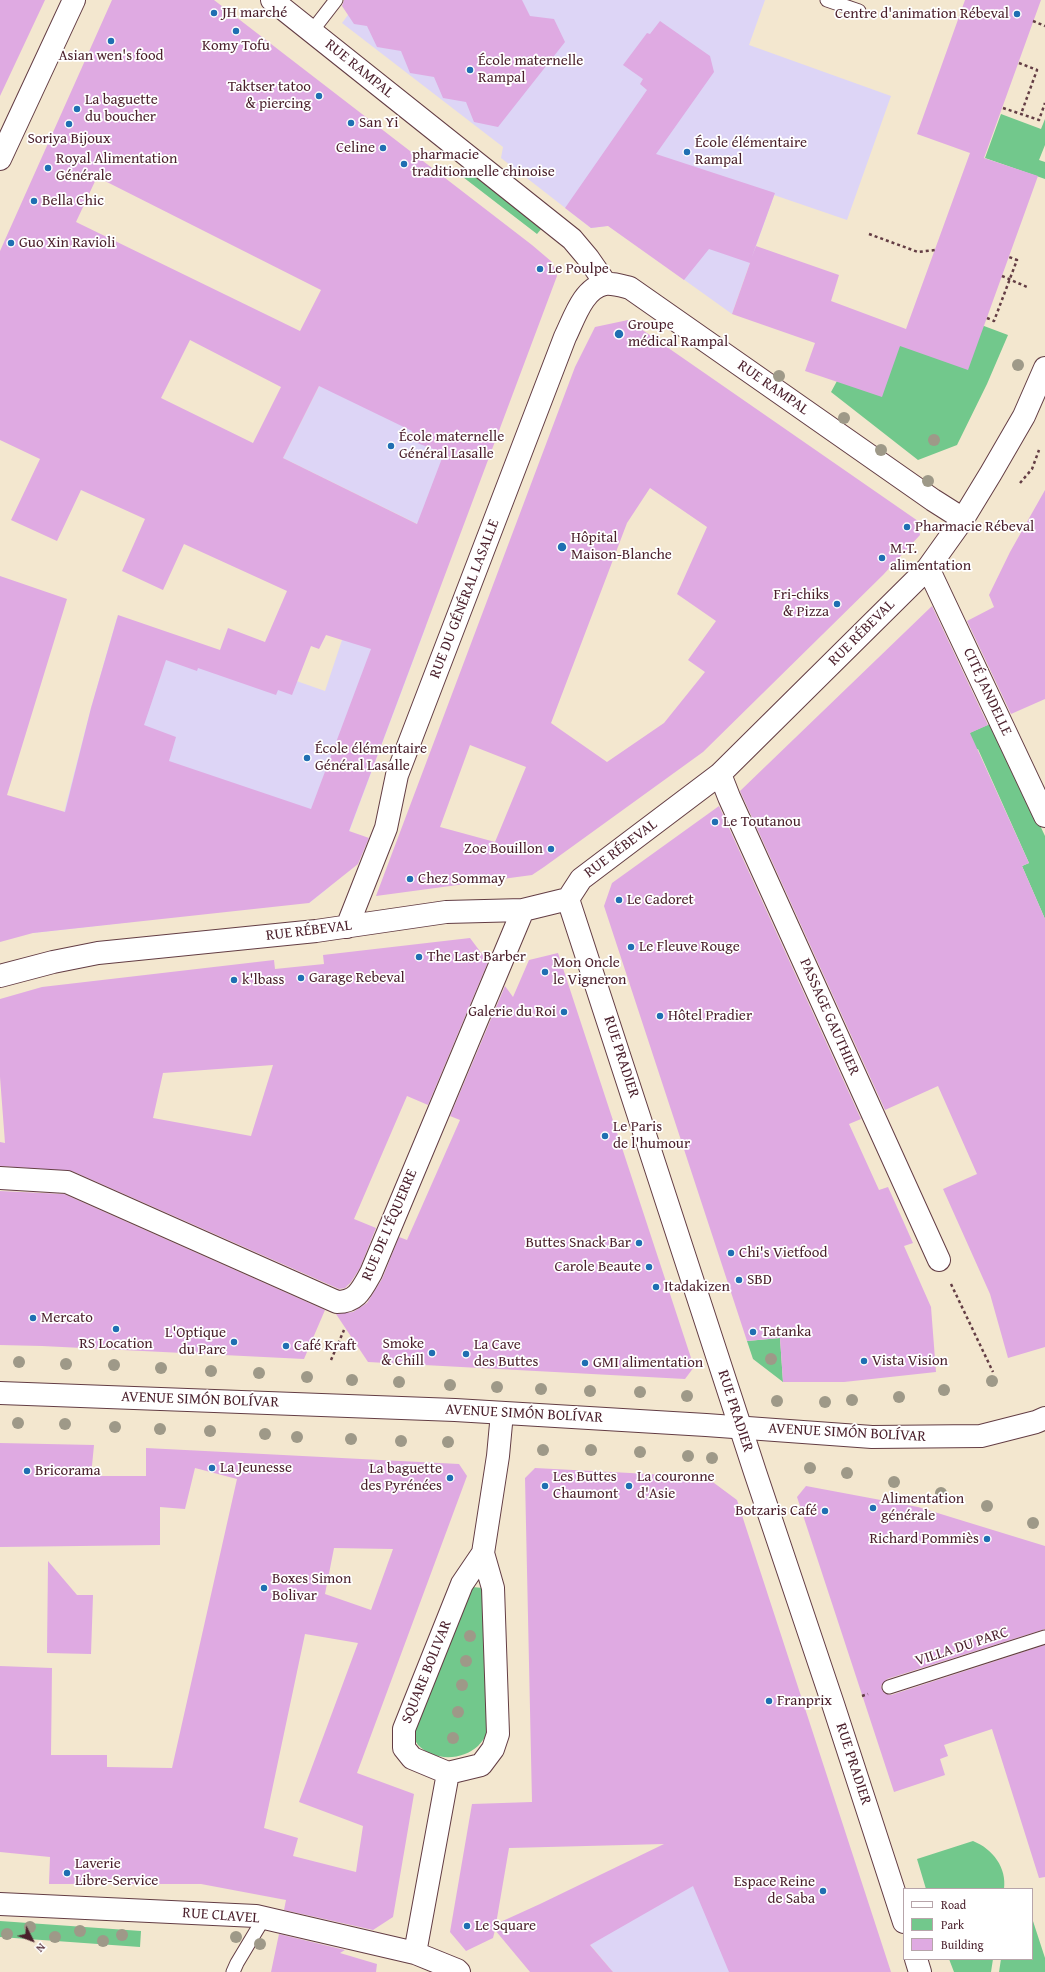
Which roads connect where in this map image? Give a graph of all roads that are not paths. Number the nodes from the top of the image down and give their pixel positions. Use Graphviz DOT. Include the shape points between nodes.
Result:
graph roads {
  1 [pos="74,0"];
  2 [pos="272,0"];
  3 [pos="336,0"];
  4 [pos="827,0"];
  5 [pos="859,11"];
  6 [pos="312,31"];
  7 [pos="0,159"];
  8 [pos="606,284"];
  9 [pos="1045,368"];
  10 [pos="963,520"];
  11 [pos="928,568"];
  12 [pos="720,774"];
  13 [pos="1045,816"];
  14 [pos="568,899"];
  15 [pos="523,910"];
  16 [pos="347,927"];
  17 [pos="0,976"];
  18 [pos="0,1178"];
  19 [pos="939,1260"];
  20 [pos="0,1393"];
  21 [pos="502,1414"];
  22 [pos="1043,1425"];
  23 [pos="741,1427"];
  24 [pos="483,1553"];
  25 [pos="1045,1637"];
  26 [pos="889,1687"];
  27 [pos="448,1773"];
  28 [pos="0,1904"];
  29 [pos="264,1918"];
  30 [pos="903,1919"];
  31 [pos="415,1953"];
  32 [pos="916,1960"];
  33 [pos="233,1972"];
  34 [pos="459,1972"];
  35 [pos="920,1972"];
  1 -- 7 [label="street"];
  2 -- 6 [label="street, RUE RAMPAL"];
  3 -- 6 [label="lane"];
  4 -- 5 [label="lane"];
  6 -- 8 [label="street, RUE RAMPAL" via="572,239"];
  8 -- 10 [label="street, RUE RAMPAL" via="630,288"];
  8 -- 16 [label="street, RUE DU GÉNÉRAL LASALLE" via="597,287 585,299 565,337 397,775 386,828"];
  9 -- 10 [label="street, RUE RÉBEVAL" via="1024,416"];
  10 -- 11 [label="street, RUE RÉBEVAL"];
  11 -- 12 [label="street, RUE RÉBEVAL"];
  11 -- 13 [label="street, CITÉ JANDELLE"];
  12 -- 14 [label="street, RUE RÉBEVAL" via="581,879"];
  12 -- 19 [label="street, PASSAGE GAUTHIER"];
  14 -- 15 [label="street, RUE RÉBEVAL"];
  14 -- 23 [label="street, RUE PRADIER"];
  15 -- 16 [label="street, RUE RÉBEVAL" via="446,912"];
  15 -- 18 [label="street, RUE DE L'ÉQUERRE" via="370,1273 361,1291 348,1302 331,1300 67,1182"];
  16 -- 17 [label="street, RUE RÉBEVAL" via="98,954 53,962"];
  20 -- 21 [label="street, AVENUE SIMÓN BOLÍVAR"];
  21 -- 23 [label="street, AVENUE SIMÓN BOLÍVAR"];
  21 -- 24 [label="street, SQUARE BOLIVAR"];
  22 -- 23 [label="street, AVENUE SIMÓN BOLÍVAR" via="981,1436 872,1437"];
  23 -- 30 [label="street, RUE PRADIER"];
  24 -- 27 [label="street, SQUARE BOLIVAR" via="493,1588 498,1734 493,1749 481,1765"];
  24 -- 27 [label="street, SQUARE BOLIVAR" via="462,1584 404,1729 404,1748 412,1758"];
  25 -- 26 [label="lane, VILLA DU PARC"];
  27 -- 31 [label="street"];
  28 -- 29 [label="street, RUE CLAVEL"];
  29 -- 31 [label="street, RUE CLAVEL"];
  29 -- 33 [label="lane"];
  31 -- 34 [label="street, RUE CLAVEL"];
  32 -- 35 [label="street"];
}
